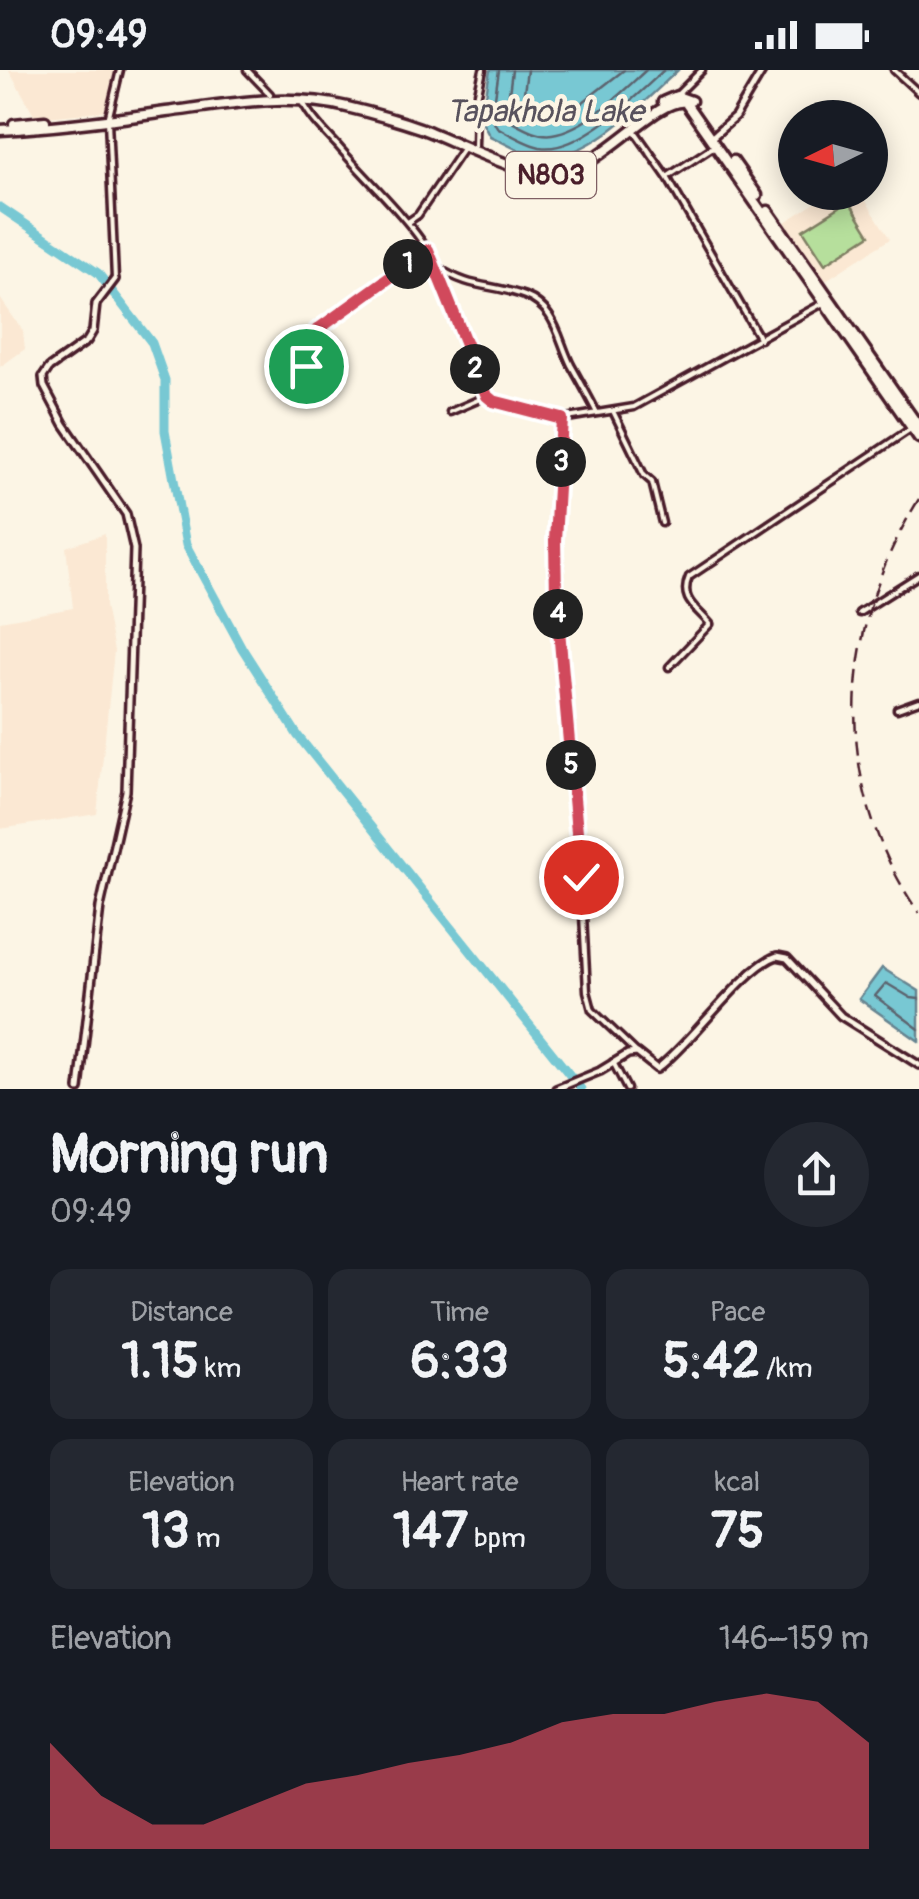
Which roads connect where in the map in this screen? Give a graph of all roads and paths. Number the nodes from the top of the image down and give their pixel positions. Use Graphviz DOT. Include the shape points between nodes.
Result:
graph roads {
  1 [pos="120,70"];
  2 [pos="247,70"];
  3 [pos="483,70"];
  4 [pos="702,70"];
  5 [pos="763,70"];
  6 [pos="894,70"];
  7 [pos="919,93"];
  8 [pos="270,94"];
  9 [pos="677,96"];
  10 [pos="303,99"];
  11 [pos="208,104"];
  12 [pos="380,114"];
  13 [pos="108,118"];
  14 [pos="0,128"];
  15 [pos="634,130"];
  16 [pos="714,139"];
  17 [pos="466,144"];
  18 [pos="582,164"];
  19 [pos="667,177"];
  20 [pos="407,222"];
  21 [pos="428,250"];
  22 [pos="437,267"];
  23 [pos="115,279"];
  24 [pos="826,301"];
  25 [pos="760,339"];
  26 [pos="301,371"];
  27 [pos="487,396"];
  28 [pos="613,411"];
  29 [pos="450,412"];
  30 [pos="597,414"];
  31 [pos="562,419"];
  32 [pos="916,428"];
  33 [pos="919,438"];
  34 [pos="662,522"];
  35 [pos="919,575"];
  36 [pos="858,613"];
  37 [pos="669,667"];
  38 [pos="919,701"];
  39 [pos="897,709"];
  40 [pos="637,1053"];
  41 [pos="613,1062"];
  42 [pos="919,1066"];
  43 [pos="79,1089"];
  44 [pos="556,1089"];
  45 [pos="627,1089"];
  1 -- 13 [label="street"];
  2 -- 8 [label="street"];
  3 -- 17 [label="street"];
  4 -- 9 [label="street"];
  5 -- 16 [label="street"];
  6 -- 7 [label="street"];
  8 -- 11 [label="highway, N803"];
  8 -- 12 [label="highway, N803" via="319,96"];
  9 -- 16 [label="highway, N803" via="688,98"];
  9 -- 18 [label="highway, N803"];
  10 -- 11 [label="highway, N803"];
  10 -- 12 [label="highway, N803"];
  10 -- 20 [label="street"];
  11 -- 13 [label="highway, N803"];
  12 -- 17 [label="highway, N803"];
  13 -- 14 [label="highway, N803"];
  13 -- 23 [label="street"];
  15 -- 16 [label="highway, N803" via="681,101"];
  15 -- 18 [label="highway, N803"];
  15 -- 19 [label="street"];
  16 -- 19 [label="street"];
  16 -- 24 [label="highway, N803"];
  17 -- 18 [label="highway, N803" via="540,171"];
  17 -- 20 [label="street"];
  19 -- 25 [label="street"];
  20 -- 21 [label="street"];
  21 -- 22 [label="street"];
  21 -- 26 [label="street" via="317,330"];
  22 -- 27 [label="street"];
  22 -- 30 [label="street" via="459,281 538,302"];
  23 -- 43 [label="street" via="98,298 87,342 43,377 64,424 126,514 134,548 126,791 100,907"];
  24 -- 25 [label="street"];
  24 -- 32 [label="highway, N803"];
  25 -- 28 [label="street" via="646,403"];
  27 -- 29 [label="street"];
  27 -- 31 [label="street"];
  28 -- 30 [label="street"];
  28 -- 34 [label="street" via="652,482"];
  30 -- 31 [label="street"];
  31 -- 40 [label="street" via="556,596 588,1002"];
  32 -- 33 [label="highway, N803"];
  32 -- 37 [label="street" via="689,577 687,601 710,624"];
  35 -- 36 [label="street"];
  38 -- 39 [label="street"];
  40 -- 41 [label="street"];
  40 -- 42 [label="street" via="657,1068 777,956 788,958 841,1016"];
  41 -- 44 [label="street"];
  41 -- 45 [label="street"];
}
